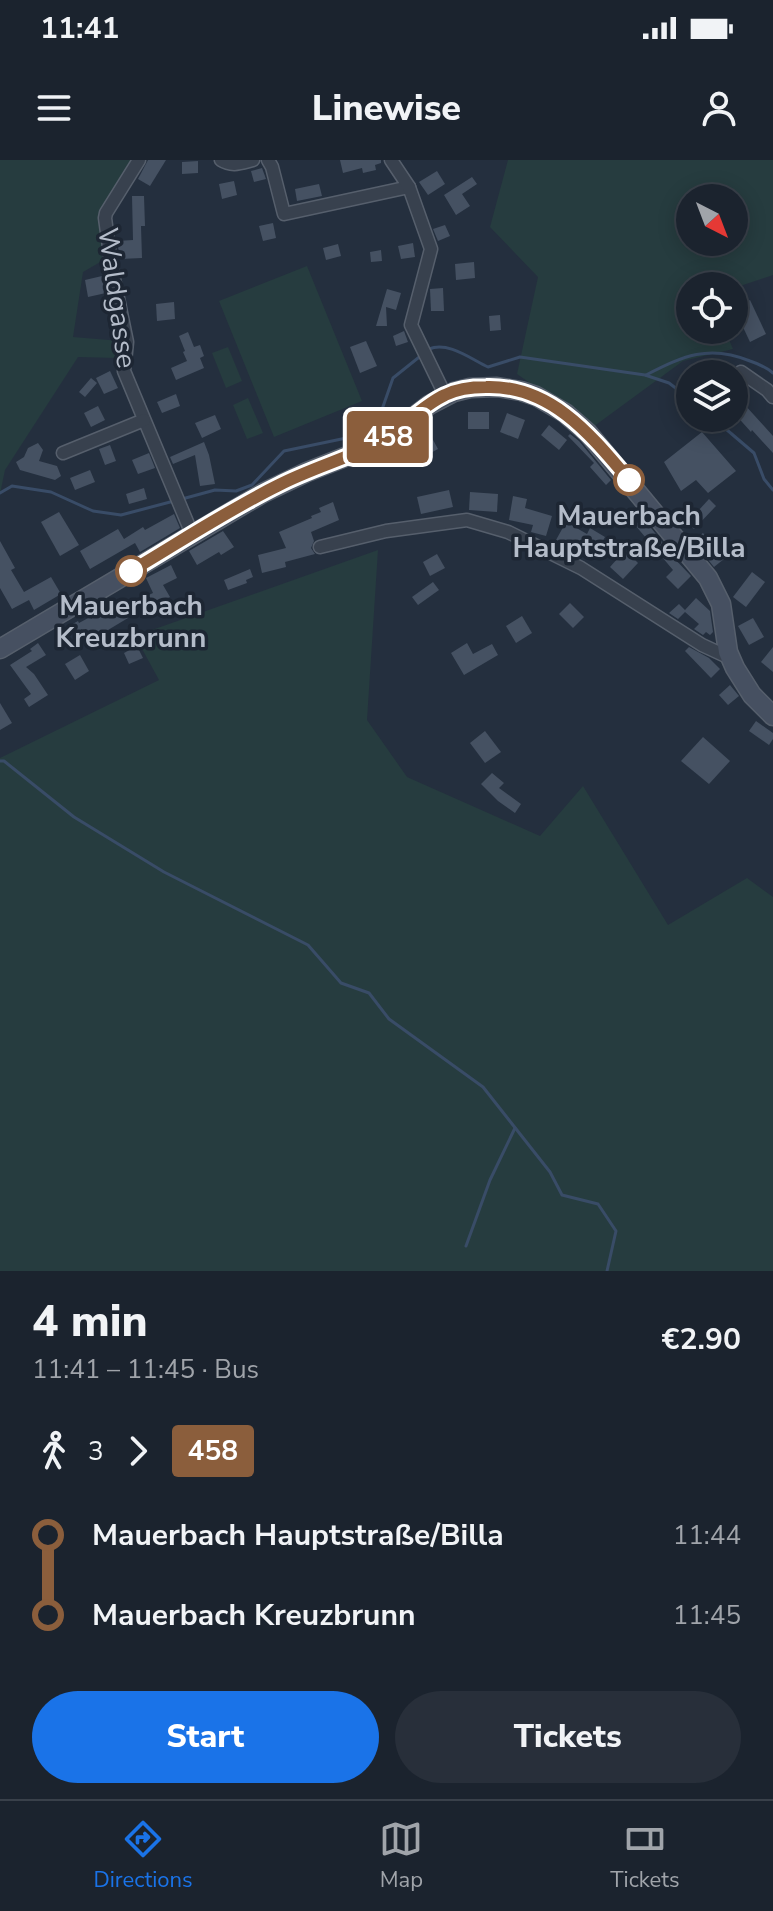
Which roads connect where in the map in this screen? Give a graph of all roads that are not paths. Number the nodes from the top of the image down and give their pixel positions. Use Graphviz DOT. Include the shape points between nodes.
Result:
graph roads {
  1 [pos="139,160"];
  2 [pos="221,160"];
  3 [pos="253,160"];
  4 [pos="268,160"];
  5 [pos="391,160"];
  6 [pos="409,187"];
  7 [pos="748,377"];
  8 [pos="445,395"];
  9 [pos="773,397"];
  10 [pos="144,420"];
  11 [pos="63,453"];
  12 [pos="192,534"];
  13 [pos="320,547"];
  14 [pos="0,649"];
  15 [pos="730,658"];
  16 [pos="773,716"];
  1 -- 10 [label="street, Waldgasse" via="105,218 127,342 124,371"];
  2 -- 3 [label="street"];
  4 -- 6 [label="street" via="284,214"];
  5 -- 6 [label="street"];
  6 -- 8 [label="street" via="431,249 411,325"];
  7 -- 9 [label="street"];
  8 -- 12 [label="main road" via="381,442 288,481"];
  8 -- 15 [label="main road" via="480,387 521,391 548,402 584,428 711,582 721,604"];
  10 -- 11 [label="street"];
  10 -- 12 [label="street, Waldgasse"];
  12 -- 14 [label="main road"];
  13 -- 15 [label="street" via="467,520 508,532 581,568"];
  15 -- 16 [label="main road" via="746,687"];
}
